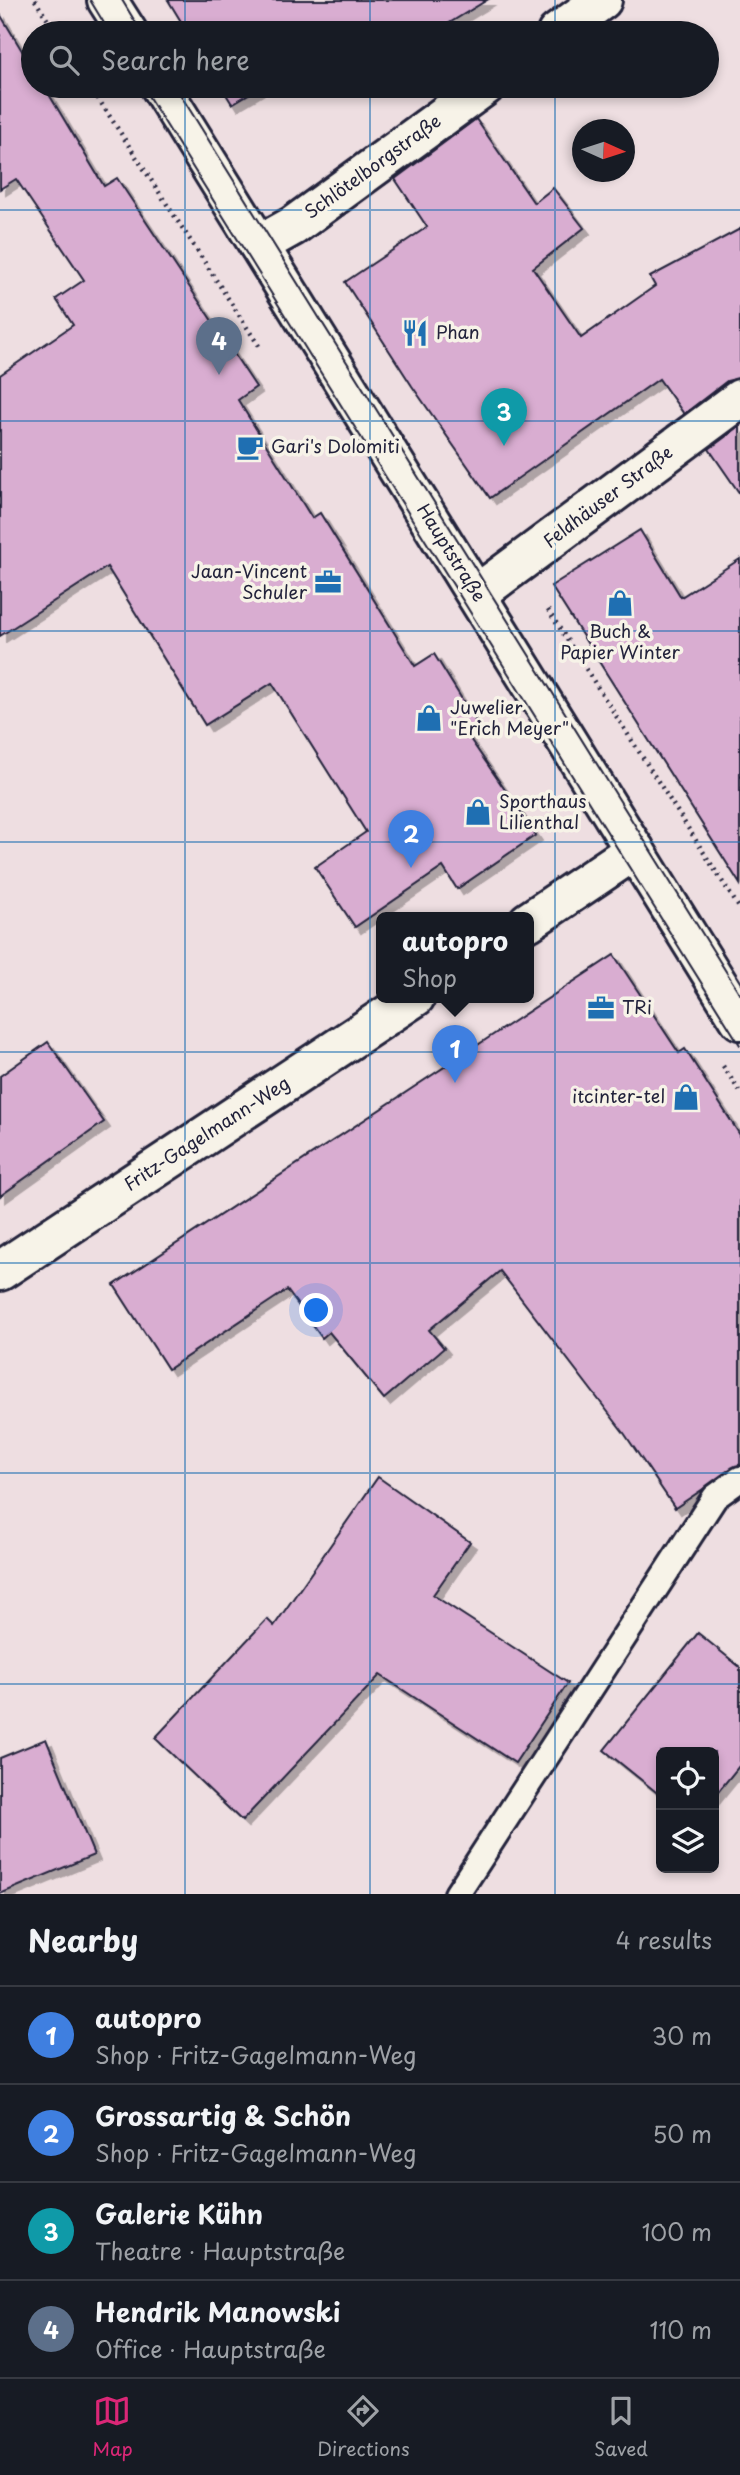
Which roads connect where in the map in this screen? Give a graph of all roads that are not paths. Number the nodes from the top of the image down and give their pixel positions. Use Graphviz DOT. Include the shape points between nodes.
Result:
graph roads {
  1 [pos="107,0"];
  2 [pos="602,0"];
  3 [pos="120,21"];
  4 [pos="573,21"];
  5 [pos="167,98"];
  6 [pos="469,98"];
  7 [pos="259,245"];
  8 [pos="740,399"];
  9 [pos="477,594"];
  10 [pos="635,850"];
  11 [pos="534,918"];
  12 [pos="406,1003"];
  13 [pos="740,1020"];
  14 [pos="0,1271"];
  15 [pos="740,1479"];
  16 [pos="457,1894"];
  1 -- 3 [label="street"];
  2 -- 4 [label="street"];
  5 -- 7 [label="street, Hauptstraße"];
  6 -- 7 [label="street, Schlötelborgstraße" via="293,226"];
  7 -- 9 [label="street, Hauptstraße"];
  8 -- 9 [label="street, Feldhäuser Straße"];
  9 -- 10 [label="street, Hauptstraße"];
  10 -- 11 [label="street"];
  10 -- 13 [label="street, Hauptstraße"];
  12 -- 14 [label="street, Fritz-Gagelmann-Weg"];
  15 -- 16 [label="lane" via="715,1497"];
}
